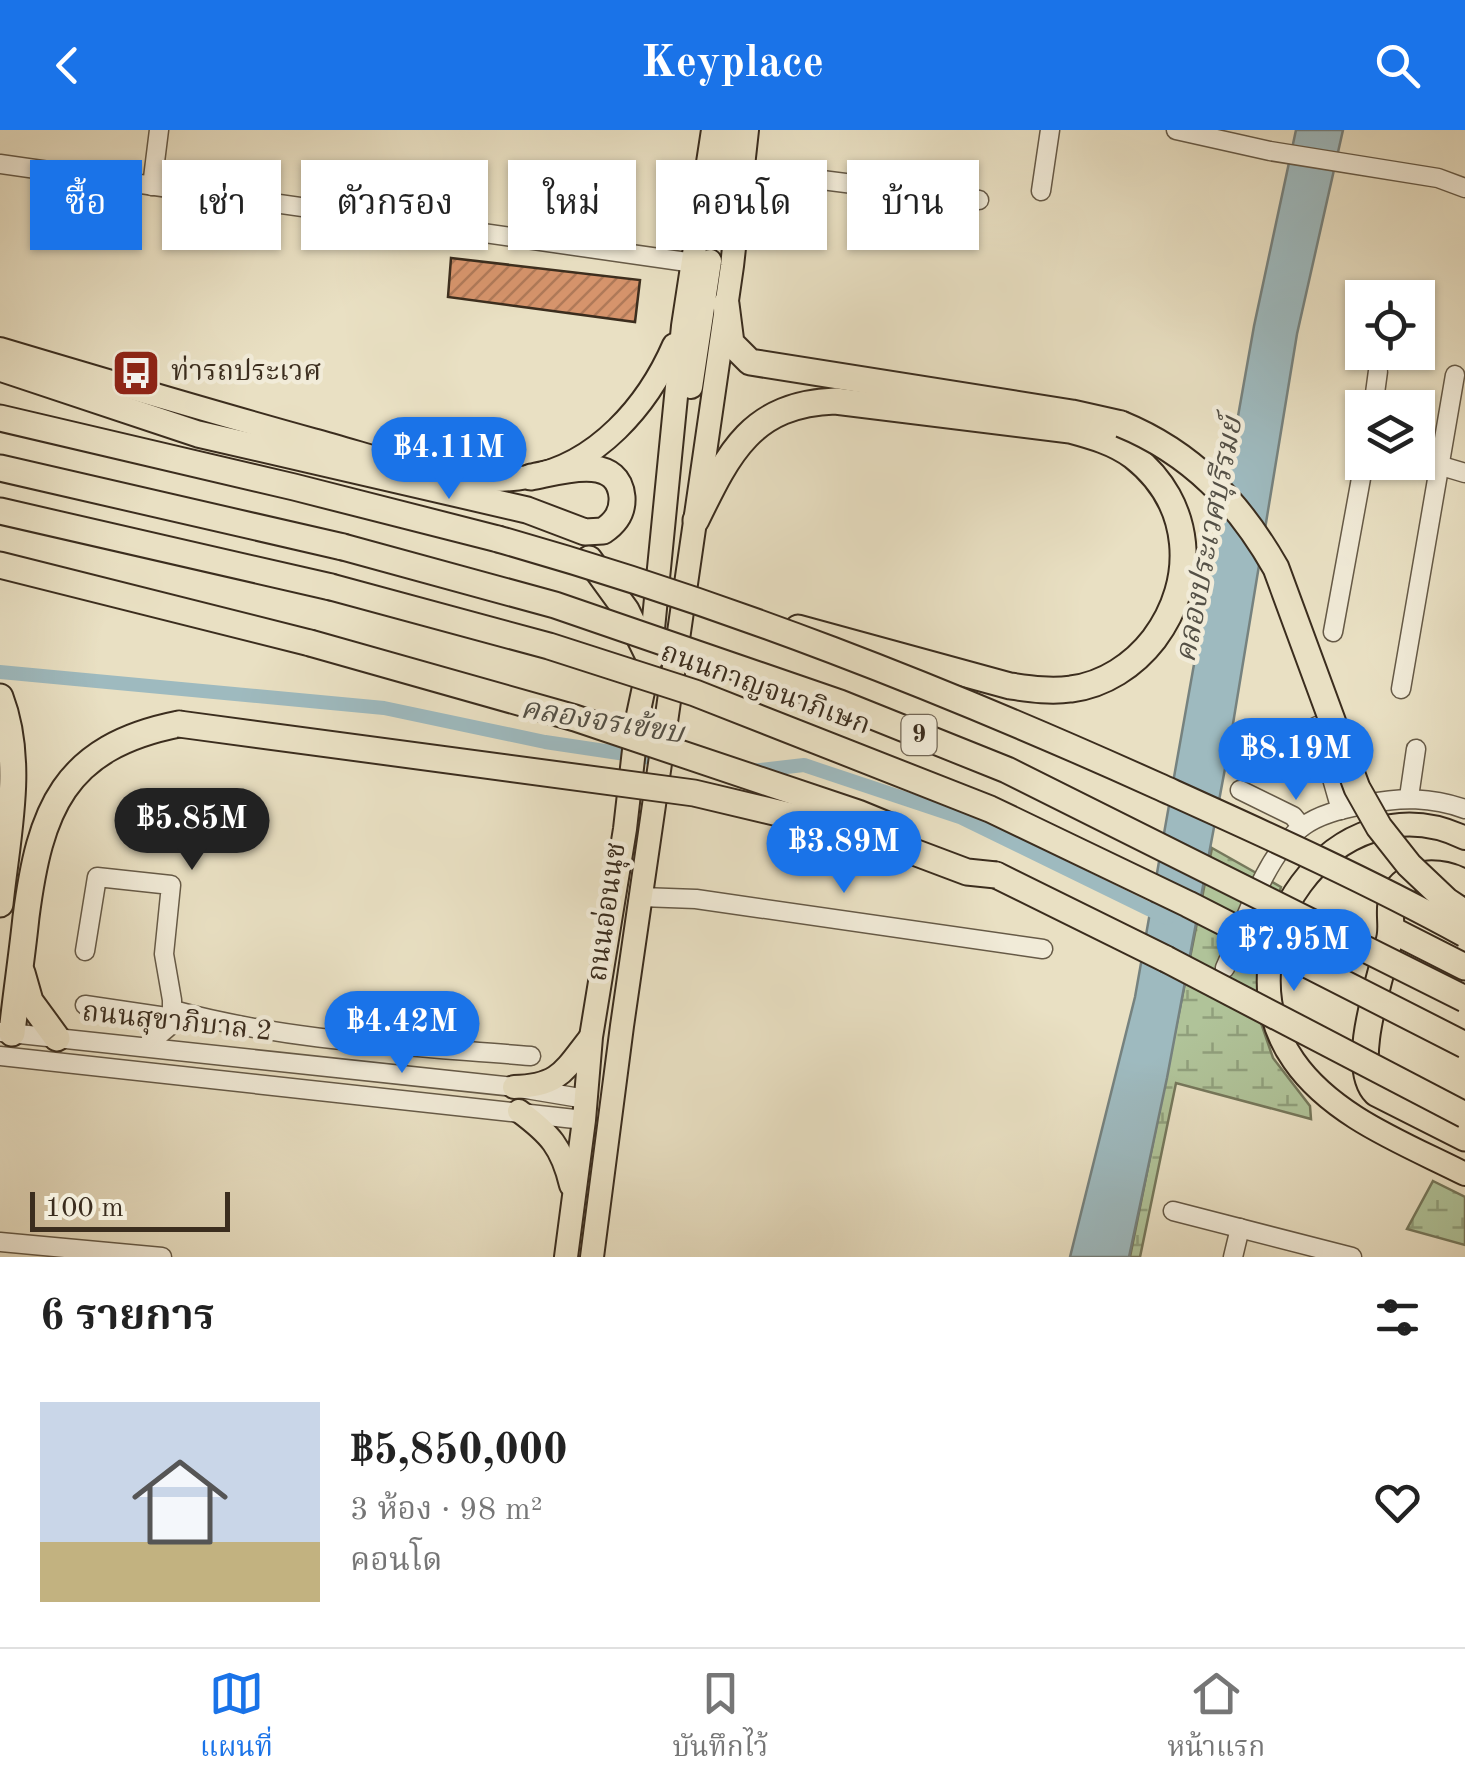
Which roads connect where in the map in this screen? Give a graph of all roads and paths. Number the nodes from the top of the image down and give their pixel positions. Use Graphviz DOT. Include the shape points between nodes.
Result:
graph roads {
  1 [pos="159,130"];
  2 [pos="713,130"];
  3 [pos="1050,130"];
  4 [pos="1176,130"];
  5 [pos="742,132"];
  6 [pos="1219,134"];
  7 [pos="743,160"];
  8 [pos="0,164"];
  9 [pos="152,186"];
  10 [pos="1465,188"];
  11 [pos="1041,191"];
  12 [pos="733,250"];
  13 [pos="694,262"];
  14 [pos="726,304"];
  15 [pos="683,326"];
  16 [pos="0,348"];
  17 [pos="0,368"];
  18 [pos="1378,372"];
  19 [pos="1455,375"];
  20 [pos="1375,390"];
  21 [pos="0,418"];
  22 [pos="1113,432"];
  23 [pos="1435,464"];
  24 [pos="1441,465"];
  25 [pos="0,468"];
  26 [pos="1465,472"];
  27 [pos="532,477"];
  28 [pos="1361,480"];
  29 [pos="0,512"];
  30 [pos="546,517"];
  31 [pos="684,521"];
  32 [pos="0,565"];
  33 [pos="658,578"];
  34 [pos="716,607"];
  35 [pos="1333,632"];
  36 [pos="650,659"];
  37 [pos="1401,689"];
  38 [pos="0,696"];
  39 [pos="1317,726"];
  40 [pos="1416,749"];
  41 [pos="1240,790"];
  42 [pos="1409,797"];
  43 [pos="1465,809"];
  44 [pos="1341,810"];
  45 [pos="1302,827"];
  46 [pos="1465,838"];
  47 [pos="3,874"];
  48 [pos="996,875"];
  49 [pos="32,876"];
  50 [pos="1465,882"];
  51 [pos="640,897"];
  52 [pos="0,904"];
  53 [pos="1465,914"];
  54 [pos="1392,930"];
  55 [pos="1465,934"];
  56 [pos="1043,949"];
  57 [pos="84,950"];
  58 [pos="21,964"];
  59 [pos="1465,966"];
  60 [pos="1225,968"];
  61 [pos="1465,998"];
  62 [pos="85,1005"];
  63 [pos="173,1014"];
  64 [pos="195,1016"];
  65 [pos="591,1037"];
  66 [pos="57,1038"];
  67 [pos="5,1044"];
  68 [pos="1465,1045"];
  69 [pos="145,1046"];
  70 [pos="190,1051"];
  71 [pos="531,1056"];
  72 [pos="514,1087"];
  73 [pos="585,1110"];
  74 [pos="518,1111"];
  75 [pos="611,1111"];
  76 [pos="1465,1116"];
  77 [pos="1465,1138"];
  78 [pos="1465,1174"];
  79 [pos="574,1198"];
  80 [pos="1172,1211"];
  81 [pos="1240,1228"];
  82 [pos="0,1242"];
  83 [pos="1322,1253"];
  84 [pos="134,1256"];
  85 [pos="162,1257"];
  86 [pos="566,1257"];
  87 [pos="592,1257"];
  88 [pos="1233,1257"];
  89 [pos="1352,1257"];
  1 -- 9 [label="street"];
  2 -- 13 [label="main road, ถนนอ่อนนุช"];
  3 -- 11 [label="street"];
  4 -- 6 [label="street"];
  5 -- 7 [label="main road, ถนนอ่อนนุช"];
  5 -- 31 [label="main road, ถนนอ่อนนุช" via="691,388"];
  6 -- 10 [label="street" via="1270,151 1413,173"];
  8 -- 9 [label="street"];
  9 -- 13 [label="street"];
  12 -- 14 [label="main road, ถนนอ่อนนุช"];
  13 -- 15 [label="main road, ถนนอ่อนนุช"];
  14 -- 22 [label="highway" via="731,343 750,362 1072,412"];
  14 -- 31 [label="main road, ถนนอ่อนนุช"];
  15 -- 27 [label="main road" via="652,391 630,416 574,459"];
  15 -- 33 [label="main road, ถนนอ่อนนุช"];
  16 -- 27 [label="main road" via="443,474"];
  17 -- 30 [label="highway" via="198,434"];
  18 -- 20 [label="street"];
  19 -- 24 [label="street"];
  21 -- 34 [label="highway, bridge" via="554,555"];
  22 -- 31 [label="highway" via="813,402 765,419 743,438"];
  22 -- 34 [label="highway, bridge" via="1168,496 1184,571 1178,598 1152,642 1098,682 1074,689 1010,686"];
  22 -- 53 [label="highway, bridge" via="1153,438 1205,474 1258,536 1372,814 1409,864"];
  23 -- 24 [label="street"];
  24 -- 26 [label="street"];
  24 -- 37 [label="street"];
  25 -- 61 [label="highway, ถนนกาญจนาภิเษก / 9, bridge" via="555,604 840,703 970,755"];
  27 -- 30 [label="highway" via="599,469 622,493 616,520 598,532"];
  28 -- 35 [label="street"];
  29 -- 68 [label="highway, ถนนกาญจนาภิเษก / 9, bridge" via="331,587 696,693 972,802"];
  30 -- 36 [label="highway" via="599,572"];
  31 -- 33 [label="main road, ถนนอ่อนนุช"];
  31 -- 51 [label="main road, ถนนอ่อนนุช, bridge" via="686,577"];
  32 -- 48 [label="highway, bridge" via="310,642 575,718 858,813"];
  33 -- 36 [label="main road, ถนนอ่อนนุช"];
  34 -- 55 [label="highway, bridge" via="986,709 1372,883"];
  36 -- 65 [label="main road, ถนนอ่อนนุช, bridge"];
  38 -- 47 [label="highway" via="10,722 12,777"];
  39 -- 44 [label="street"];
  40 -- 42 [label="street"];
  41 -- 45 [label="street"];
  42 -- 43 [label="street"];
  42 -- 44 [label="street"];
  44 -- 45 [label="street"];
  45 -- 60 [label="street" via="1273,860"];
  46 -- 78 [label="main road" via="1450,830 1392,824 1332,852 1287,908 1266,971 1273,1020 1292,1059 1326,1098"];
  47 -- 49 [label="highway"];
  47 -- 52 [label="highway"];
  48 -- 49 [label="highway, bridge" via="967,872 866,834 694,793 178,724 146,730 90,760 48,814"];
  48 -- 76 [label="highway, bridge"];
  49 -- 58 [label="highway"];
  50 -- 54 [label="highway" via="1430,872 1405,882 1390,908"];
  51 -- 56 [label="street" via="696,899"];
  51 -- 75 [label="main road, ถนนอ่อนนุช"];
  54 -- 59 [label="highway"];
  54 -- 77 [label="highway" via="1368,1030 1368,1085"];
  57 -- 63 [label="street" via="97,877 171,885 164,954"];
  58 -- 66 [label="highway" via="30,1002"];
  58 -- 67 [label="highway"];
  62 -- 63 [label="street"];
  63 -- 64 [label="street"];
  63 -- 69 [label="street" via="172,1024"];
  64 -- 70 [label="street"];
  64 -- 71 [label="street" via="311,1038"];
  65 -- 72 [label="main road" via="557,1077"];
  65 -- 73 [label="main road, ถนนอ่อนนุช"];
  66 -- 67 [label="street, ถนนสุขาภิบาล 2"];
  66 -- 69 [label="street, ถนนสุขาภิบาล 2"];
  67 -- 74 [label="street, ถนนสุขาภิบาล 2" via="214,1082"];
  69 -- 70 [label="street, ถนนสุขาภิบาล 2"];
  70 -- 72 [label="street, ถนนสุขาภิบาล 2"];
  72 -- 73 [label="street, ถนนสุขาภิบาล 2"];
  73 -- 74 [label="street, ถนนสุขาภิบาล 2"];
  73 -- 75 [label="main road"];
  73 -- 79 [label="main road, ถนนอ่อนนุช"];
  74 -- 79 [label="main road" via="543,1128 565,1158"];
  75 -- 87 [label="main road, ถนนอ่อนนุช"];
  79 -- 86 [label="main road, ถนนอ่อนนุช"];
  80 -- 81 [label="street"];
  81 -- 83 [label="street"];
  81 -- 88 [label="street"];
  82 -- 84 [label="street"];
  83 -- 89 [label="street"];
  84 -- 85 [label="street"];
}
